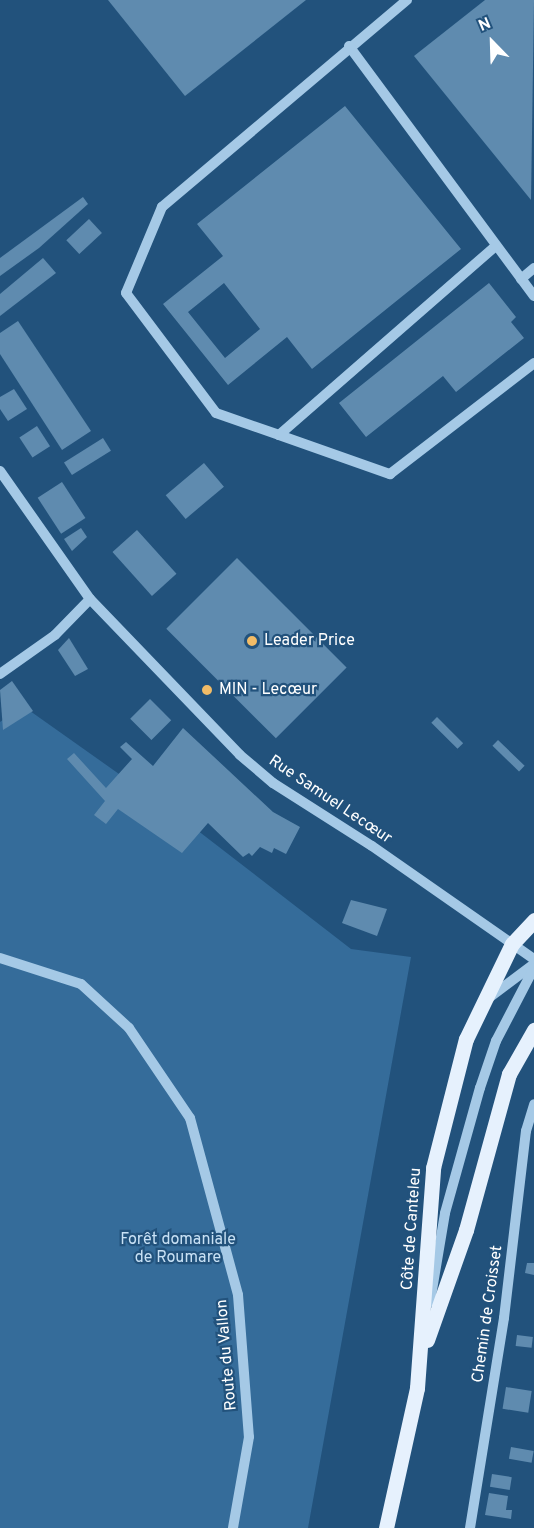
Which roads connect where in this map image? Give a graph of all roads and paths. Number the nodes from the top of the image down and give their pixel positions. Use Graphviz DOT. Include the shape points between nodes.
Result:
graph roads {
  1 [pos="407,0"];
  2 [pos="349,46"];
  3 [pos="496,246"];
  4 [pos="534,268"];
  5 [pos="520,279"];
  6 [pos="534,296"];
  7 [pos="534,363"];
  8 [pos="279,435"];
  9 [pos="0,471"];
  10 [pos="90,599"];
  11 [pos="0,674"];
  12 [pos="534,920"];
  13 [pos="512,944"];
  14 [pos="0,958"];
  15 [pos="534,959"];
  16 [pos="534,966"];
  17 [pos="484,1002"];
  18 [pos="534,1030"];
  19 [pos="534,1104"];
  20 [pos="421,1358"];
  21 [pos="233,1528"];
  22 [pos="386,1528"];
  23 [pos="470,1528"];
  1 -- 2 [label="street"];
  2 -- 3 [label="street"];
  2 -- 8 [label="street" via="162,207 126,293 216,413"];
  3 -- 5 [label="street"];
  3 -- 8 [label="street"];
  4 -- 5 [label="street"];
  5 -- 6 [label="street"];
  7 -- 8 [label="street" via="390,474"];
  9 -- 10 [label="street, Rue Samuel Lecœur"];
  10 -- 11 [label="street" via="55,635"];
  10 -- 13 [label="street, Rue Samuel Lecœur" via="119,634 273,783 372,846"];
  12 -- 13 [label="main road, Côte de Canteleu"];
  13 -- 15 [label="street, Rue Samuel Lecœur"];
  13 -- 17 [label="main road, Côte de Canteleu"];
  14 -- 21 [label="street, Route du Vallon" via="81,984 129,1028 190,1118 238,1296 249,1437"];
  16 -- 17 [label="street"];
  16 -- 20 [label="street" via="496,1041 480,1088 445,1213"];
  17 -- 20 [label="main road, Côte de Canteleu" via="466,1039 433,1168"];
  18 -- 20 [label="main road, Côte de Canteleu" via="509,1074 466,1230"];
  19 -- 23 [label="street, Chemin de Croisset" via="526,1131 504,1318"];
  20 -- 22 [label="main road, Côte de Canteleu"];
}
